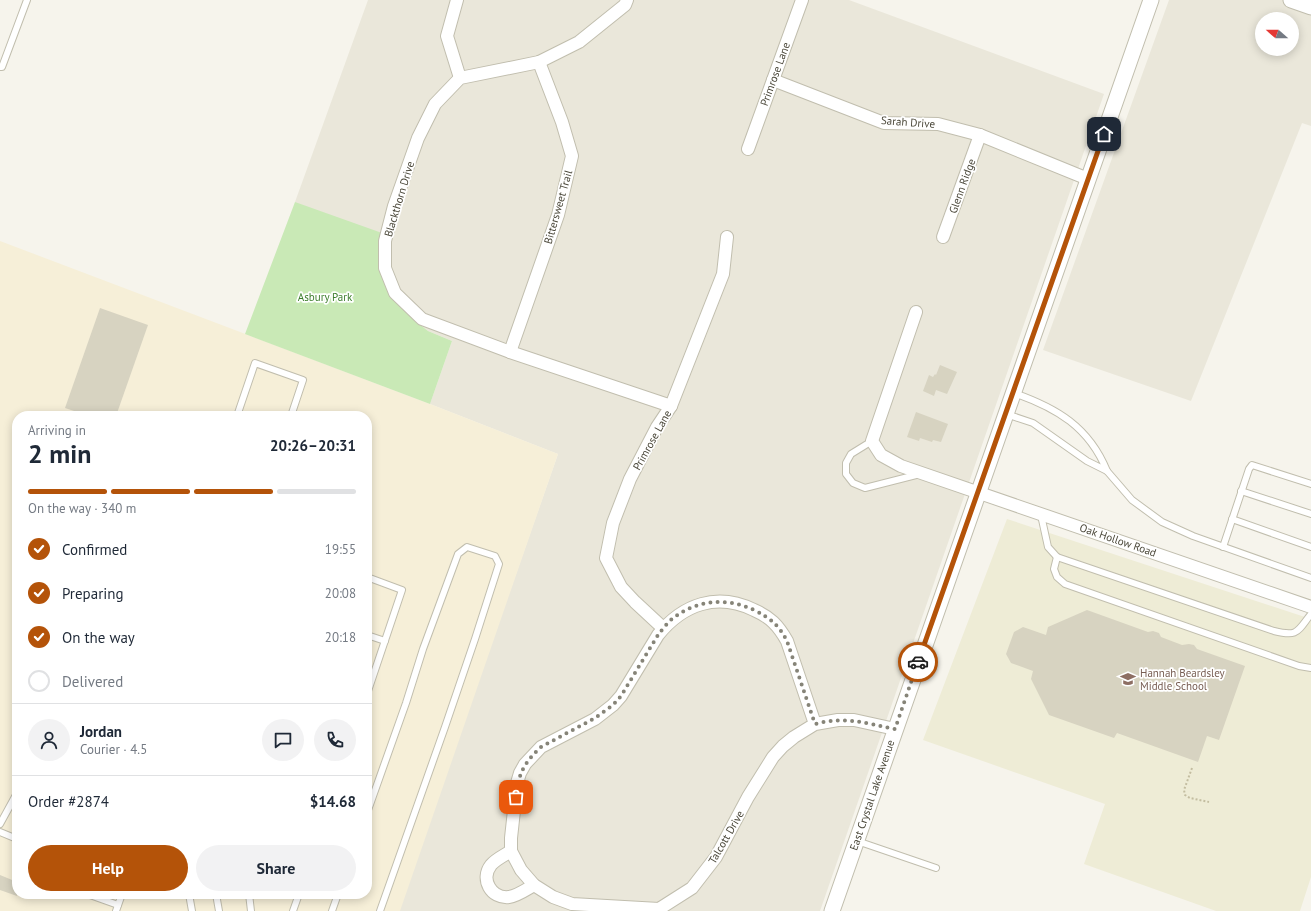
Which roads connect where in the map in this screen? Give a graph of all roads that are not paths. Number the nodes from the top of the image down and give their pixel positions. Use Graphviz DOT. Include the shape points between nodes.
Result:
graph roads {
  1 [pos="27,0"];
  2 [pos="457,0"];
  3 [pos="627,0"];
  4 [pos="802,0"];
  5 [pos="1151,0"];
  6 [pos="1291,0"];
  7 [pos="1311,7"];
  8 [pos="539,62"];
  9 [pos="0,67"];
  10 [pos="460,78"];
  11 [pos="773,80"];
  12 [pos="980,135"];
  13 [pos="748,149"];
  14 [pos="1088,179"];
  15 [pos="727,237"];
  16 [pos="943,237"];
  17 [pos="916,312"];
  18 [pos="510,352"];
  19 [pos="1013,393"];
  20 [pos="671,406"];
  21 [pos="239,411"];
  22 [pos="293,411"];
  23 [pos="1006,414"];
  24 [pos="872,441"];
  25 [pos="1108,471"];
  26 [pos="924,473"];
  27 [pos="1311,484"];
  28 [pos="1241,491"];
  29 [pos="978,492"];
  30 [pos="1040,513"];
  31 [pos="1311,514"];
  32 [pos="1232,519"];
  33 [pos="1223,547"];
  34 [pos="1311,547"];
  35 [pos="1057,557"];
  36 [pos="1311,578"];
  37 [pos="372,579"];
  38 [pos="1311,607"];
  39 [pos="1311,614"];
  40 [pos="664,628"];
  41 [pos="372,637"];
  42 [pos="385,642"];
  43 [pos="1311,668"];
  44 [pos="372,680"];
  45 [pos="815,724"];
  46 [pos="895,729"];
  47 [pos="372,799"];
  48 [pos="12,802"];
  49 [pos="0,824"];
  50 [pos="0,832"];
  51 [pos="12,837"];
  52 [pos="856,840"];
  53 [pos="512,851"];
  54 [pos="936,868"];
  55 [pos="534,885"];
  56 [pos="98,899"];
  57 [pos="190,899"];
  58 [pos="217,899"];
  59 [pos="250,899"];
  60 [pos="297,899"];
  61 [pos="336,899"];
  62 [pos="117,908"];
  63 [pos="659,910"];
  64 [pos="192,911"];
  65 [pos="219,911"];
  66 [pos="251,911"];
  67 [pos="293,911"];
  68 [pos="332,911"];
  69 [pos="380,911"];
  70 [pos="832,911"];
  1 -- 9 [label="lane" via="2,68"];
  2 -- 10 [label="street" via="447,36"];
  3 -- 8 [label="street" via="625,5 579,42"];
  4 -- 11 [label="street, Primrose Lane"];
  5 -- 14 [label="street, East Crystal Lake Avenue"];
  6 -- 7 [label="street"];
  8 -- 10 [label="street"];
  8 -- 18 [label="street, Bittersweet Trail" via="572,156 558,215"];
  10 -- 18 [label="street, Blackthorn Drive" via="434,104 418,138 392,213 385,241 385,268 395,293 422,319"];
  11 -- 12 [label="street, Sarah Drive" via="884,123 938,124"];
  11 -- 13 [label="street, Primrose Lane"];
  12 -- 14 [label="street, Sarah Drive"];
  12 -- 16 [label="street, Glenn Ridge"];
  14 -- 19 [label="street, East Crystal Lake Avenue"];
  15 -- 20 [label="street, Primrose Lane" via="723,274"];
  17 -- 24 [label="street"];
  18 -- 20 [label="street, Blackthorn Drive"];
  19 -- 23 [label="street, East Crystal Lake Avenue"];
  19 -- 25 [label="lane" via="1037,401 1062,415 1091,441"];
  20 -- 40 [label="street, Primrose Lane" via="630,479 613,523 606,558 621,587"];
  21 -- 22 [label="lane" via="255,363 304,380"];
  23 -- 25 [label="lane" via="1033,423 1087,461"];
  23 -- 29 [label="street, East Crystal Lake Avenue"];
  24 -- 26 [label="street, Oak Hollow Road" via="881,455 901,466"];
  24 -- 26 [label="lane" via="851,454 846,463 846,474 853,484 865,488"];
  25 -- 33 [label="lane" via="1132,500 1162,522"];
  26 -- 29 [label="street, Oak Hollow Road"];
  27 -- 28 [label="lane" via="1252,465"];
  28 -- 31 [label="lane"];
  28 -- 32 [label="lane"];
  29 -- 30 [label="street, Oak Hollow Road"];
  29 -- 46 [label="street, East Crystal Lake Avenue"];
  30 -- 35 [label="lane" via="1048,547"];
  30 -- 38 [label="street, Oak Hollow Road"];
  32 -- 33 [label="lane"];
  32 -- 34 [label="lane"];
  33 -- 36 [label="lane"];
  35 -- 39 [label="lane" via="1287,634 1298,632"];
  35 -- 43 [label="lane" via="1054,569 1057,577 1065,584"];
  37 -- 42 [label="lane" via="402,590"];
  40 -- 45 [label="street, Talcott Drive" via="679,614 718,601 738,603 770,618 787,641"];
  40 -- 53 [label="street, Talcott Drive" via="613,705 595,718 541,747 525,764 517,783 510,838"];
  41 -- 42 [label="lane"];
  42 -- 44 [label="lane"];
  45 -- 46 [label="street" via="854,720"];
  45 -- 63 [label="street, Talcott Drive" via="794,737 773,757 716,857 692,888"];
  46 -- 52 [label="street, East Crystal Lake Avenue"];
  47 -- 69 [label="lane" via="458,554 467,547 495,556 499,564 475,639"];
  48 -- 49 [label="lane"];
  50 -- 51 [label="lane"];
  52 -- 54 [label="lane"];
  52 -- 70 [label="street, East Crystal Lake Avenue"];
  53 -- 55 [label="street, Talcott Drive" via="521,870"];
  53 -- 55 [label="street" via="496,860 489,868 486,878 489,888 496,894 507,897"];
  55 -- 63 [label="street, Talcott Drive" via="553,897 572,904"];
  56 -- 62 [label="lane"];
  57 -- 64 [label="lane"];
  58 -- 65 [label="lane"];
  59 -- 66 [label="lane"];
  60 -- 67 [label="lane"];
  61 -- 68 [label="lane"];
}
